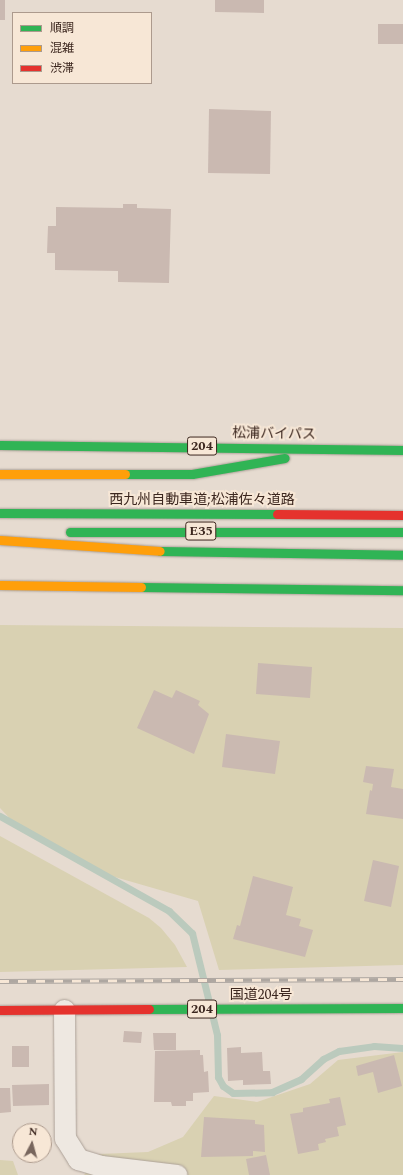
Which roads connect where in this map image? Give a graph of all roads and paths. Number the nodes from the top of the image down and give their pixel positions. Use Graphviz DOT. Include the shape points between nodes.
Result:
graph roads {
  1 [pos="0,445"];
  2 [pos="338,449"];
  3 [pos="403,450"];
  4 [pos="0,474"];
  5 [pos="0,513"];
  6 [pos="403,515"];
  7 [pos="39,532"];
  8 [pos="62,532"];
  9 [pos="403,532"];
  10 [pos="0,533"];
  11 [pos="0,540"];
  12 [pos="403,555"];
  13 [pos="0,585"];
  14 [pos="403,590"];
  15 [pos="403,1008"];
  16 [pos="0,1010"];
  17 [pos="64,1010"];
  18 [pos="78,1167"];
  19 [pos="176,1175"];
  1 -- 2 [label="highway, 松浦バイパス / 204"];
  2 -- 3 [label="highway, 松浦バイパス / 204"];
  2 -- 4 [label="highway" via="192,474"];
  5 -- 6 [label="highway, 西九州自動車道;松浦佐々道路 / E35"];
  7 -- 10 [label="highway"];
  8 -- 9 [label="highway, E35"];
  11 -- 12 [label="highway" via="192,553"];
  13 -- 14 [label="highway"];
  15 -- 17 [label="highway, 国道204号 / 204"];
  16 -- 17 [label="highway, 国道204号 / 204"];
  17 -- 18 [label="street" via="65,1138"];
  18 -- 19 [label="street" via="101,1166"];
}
